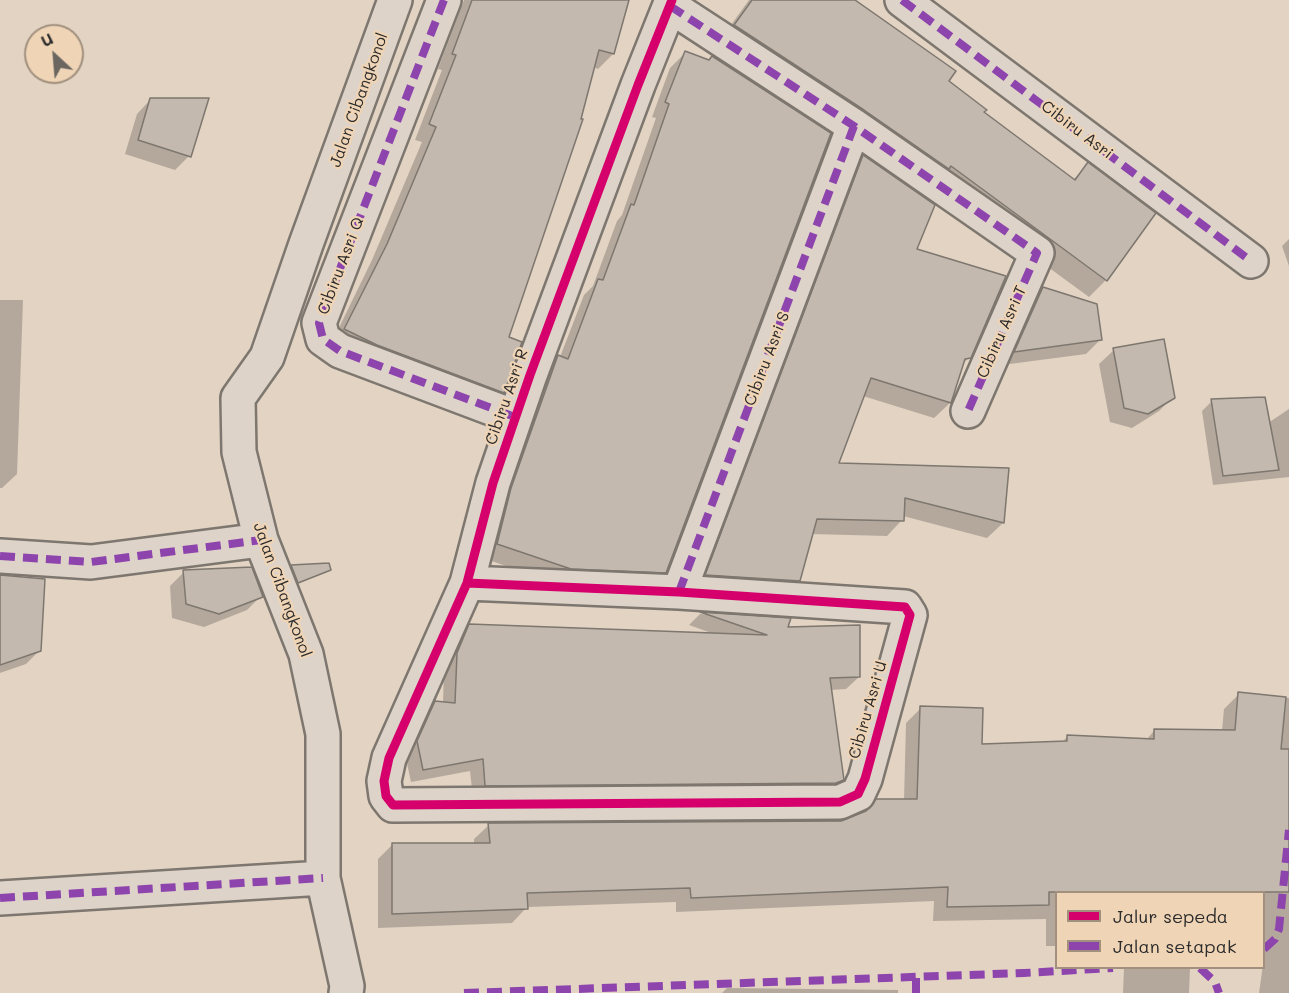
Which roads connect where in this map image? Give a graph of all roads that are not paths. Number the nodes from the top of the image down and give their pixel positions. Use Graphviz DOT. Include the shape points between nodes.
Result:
graph roads {
  1 [pos="395,0"];
  2 [pos="444,0"];
  3 [pos="902,0"];
  4 [pos="671,3"];
  5 [pos="854,126"];
  6 [pos="1251,261"];
  7 [pos="968,411"];
  8 [pos="515,417"];
  9 [pos="261,540"];
  10 [pos="0,556"];
  11 [pos="466,583"];
  12 [pos="679,592"];
  13 [pos="393,805"];
  14 [pos="322,878"];
  15 [pos="0,898"];
  16 [pos="346,993"];
  1 -- 9 [label="street, Jalan Cibangkonol" via="267,357 238,398 239,452"];
  2 -- 8 [label="street, Cibiru Asri Q" via="319,323 323,339 340,351"];
  3 -- 6 [label="street, Cibiru Asri"];
  4 -- 5 [label="street"];
  4 -- 8 [label="street, Cibiru Asri R"];
  5 -- 7 [label="street, Cibiru Asri T" via="1037,253"];
  5 -- 12 [label="street, Cibiru Asri S"];
  8 -- 11 [label="street, Cibiru Asri R"];
  9 -- 10 [label="street" via="91,562"];
  9 -- 14 [label="street, Jalan Cibangkonol" via="306,654 323,734"];
  11 -- 12 [label="street, Cibiru Asri U"];
  11 -- 13 [label="street, Cibiru Asri R" via="389,758 384,782 386,796"];
  12 -- 13 [label="street, Cibiru Asri U" via="905,607 910,615 858,794 840,802"];
  14 -- 15 [label="street"];
  14 -- 16 [label="street, Jalan Cibangkonol"];
}
